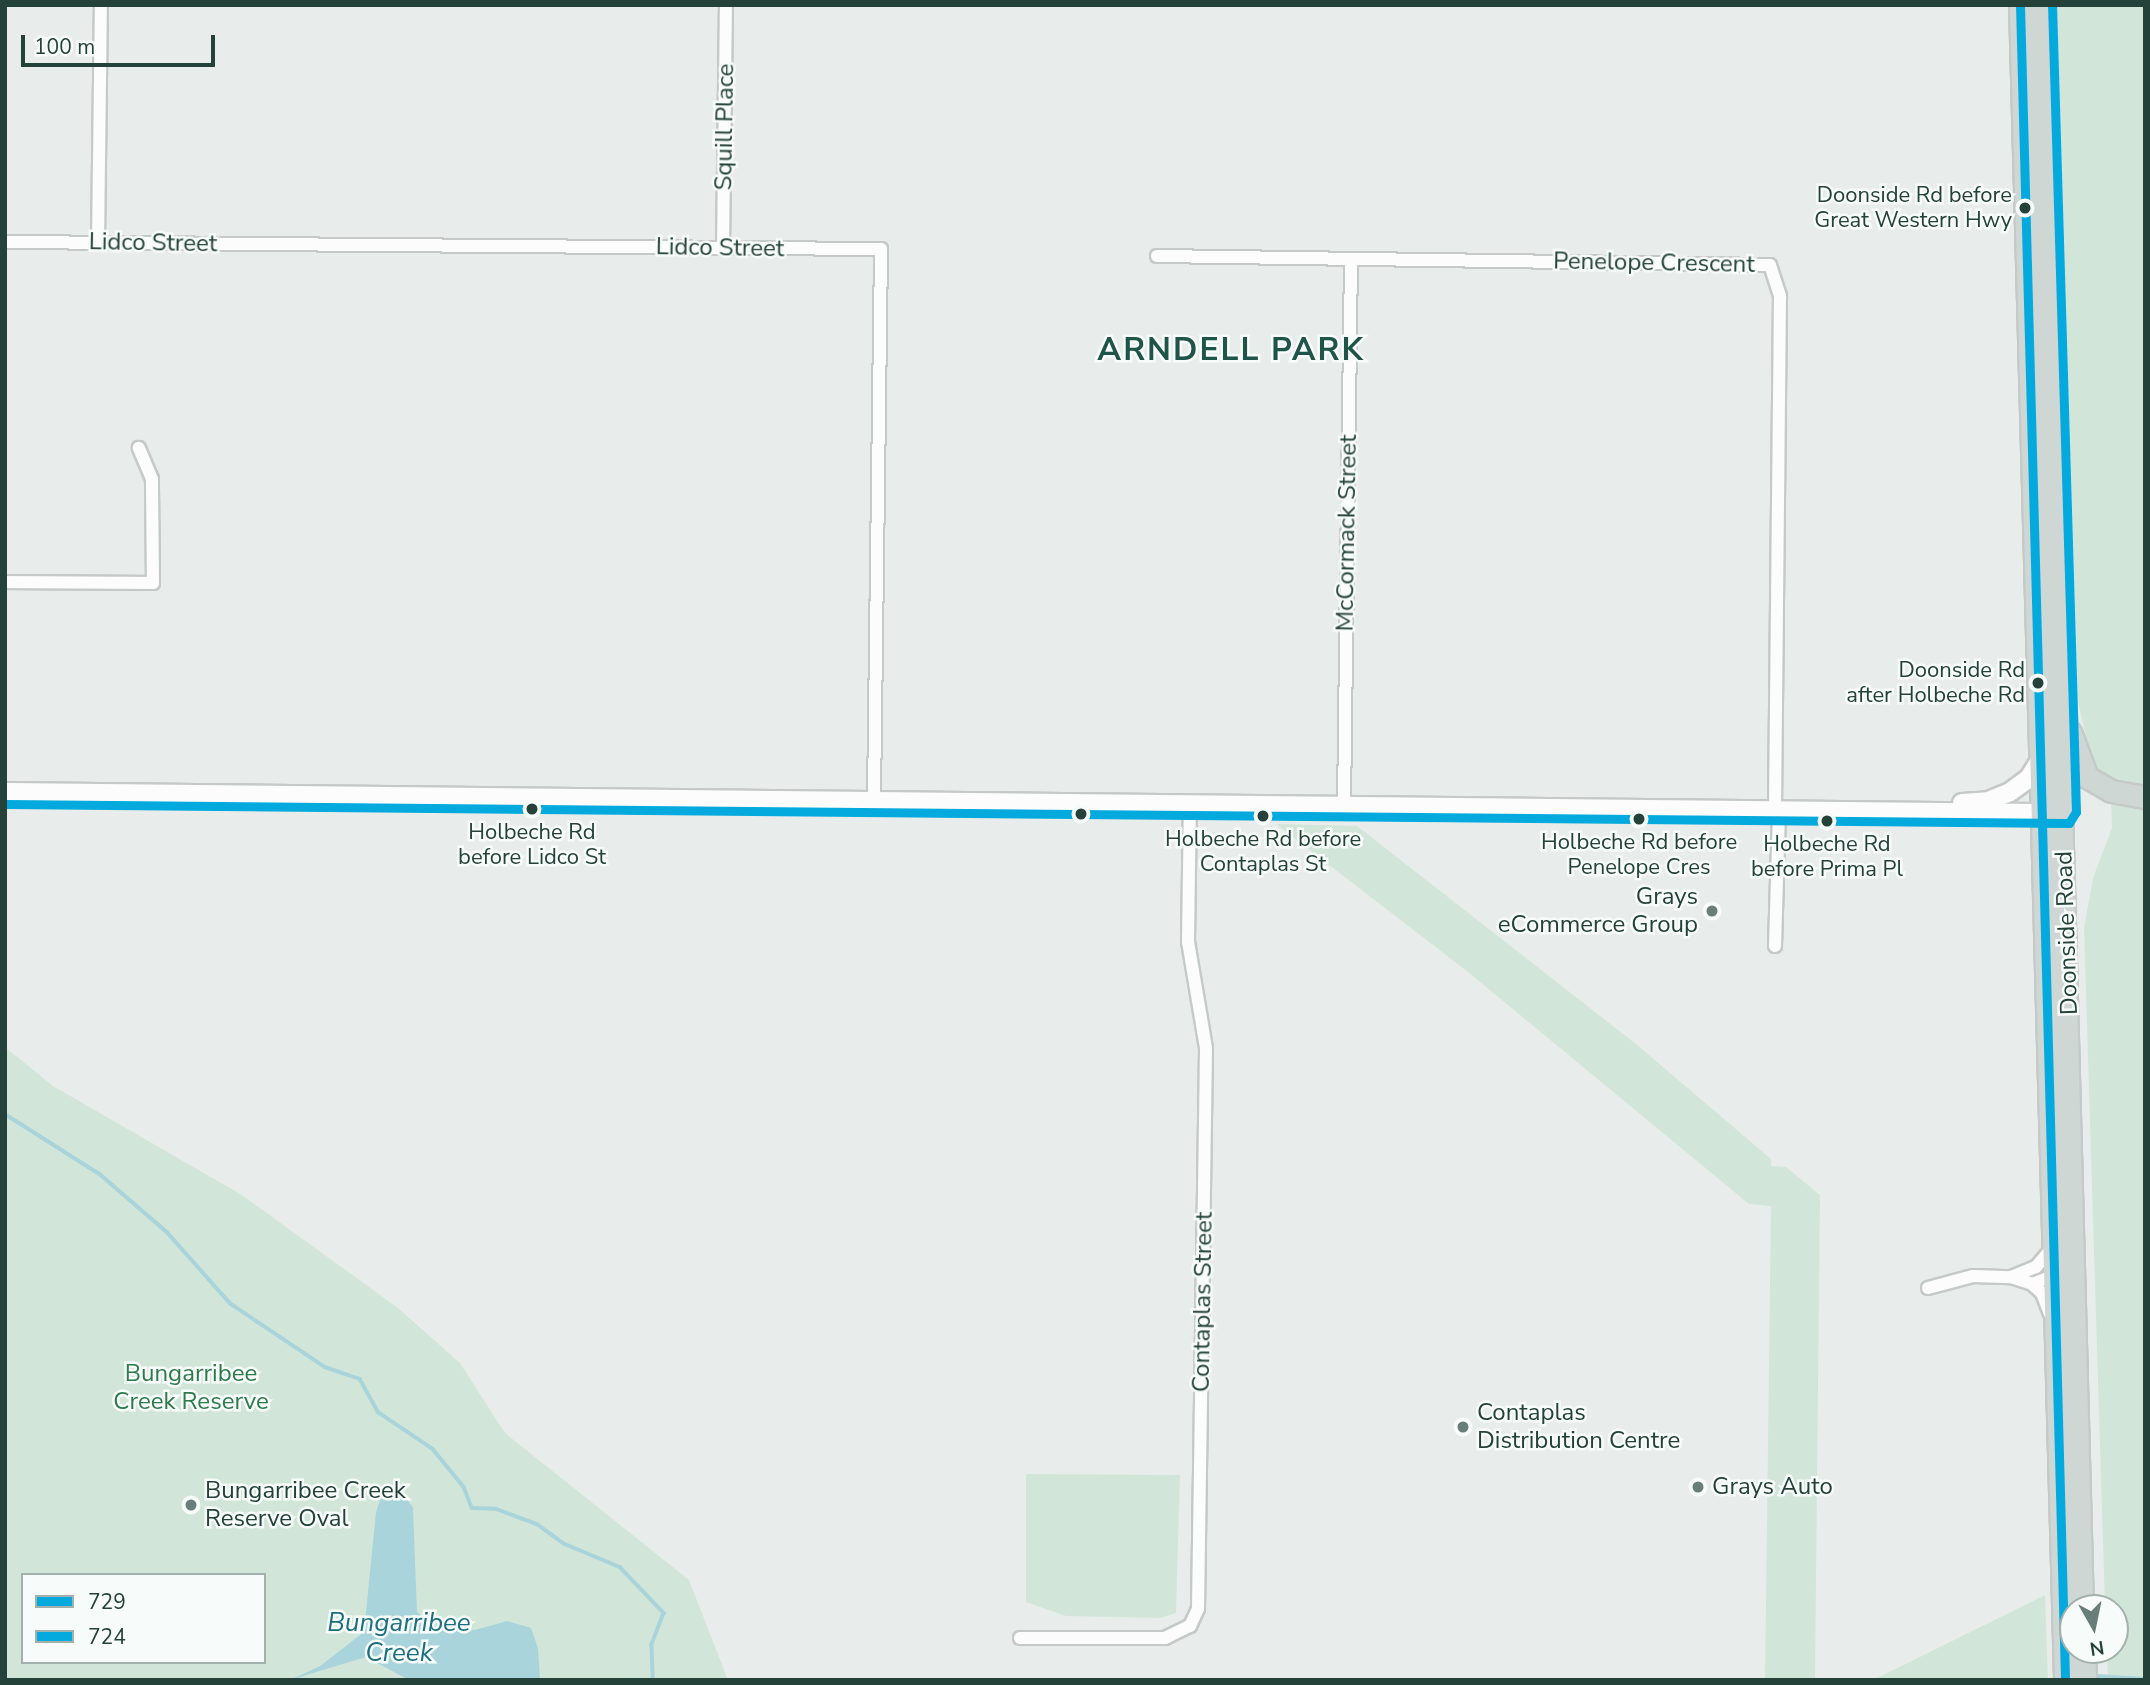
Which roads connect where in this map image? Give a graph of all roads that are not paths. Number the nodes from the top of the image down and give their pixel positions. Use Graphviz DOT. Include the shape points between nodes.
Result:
graph roads {
  1 [pos="101,5"];
  2 [pos="726,5"];
  3 [pos="2020,5"];
  4 [pos="2040,5"];
  5 [pos="5,242"];
  6 [pos="98,243"];
  7 [pos="723,248"];
  8 [pos="1157,256"];
  9 [pos="1351,259"];
  10 [pos="139,448"];
  11 [pos="5,582"];
  12 [pos="2062,706"];
  13 [pos="2039,762"];
  14 [pos="5,792"];
  15 [pos="2145,797"];
  16 [pos="874,802"];
  17 [pos="1190,805"];
  18 [pos="1344,806"];
  19 [pos="1777,812"];
  20 [pos="1911,812"];
  21 [pos="2064,812"];
  22 [pos="2041,813"];
  23 [pos="1775,946"];
  24 [pos="2065,1244"];
  25 [pos="2055,1275"];
  26 [pos="2011,1277"];
  27 [pos="2032,1284"];
  28 [pos="1928,1288"];
  29 [pos="2055,1327"];
  30 [pos="2081,1594"];
  31 [pos="1020,1638"];
  32 [pos="2065,1680"];
  1 -- 6 [label="street"];
  2 -- 7 [label="street, Squill Place"];
  3 -- 13 [label="main road, Doonside Road"];
  4 -- 12 [label="main road, Doonside Road"];
  5 -- 6 [label="street, Lidco Street"];
  6 -- 7 [label="street, Lidco Street"];
  7 -- 16 [label="street, Lidco Street" via="881,250"];
  8 -- 9 [label="street, Penelope Crescent"];
  9 -- 18 [label="street, McCormack Street"];
  9 -- 19 [label="street, Penelope Crescent" via="1770,265 1780,296"];
  10 -- 11 [label="street" via="152,479 153,583"];
  12 -- 15 [label="main road" via="2087,777 2111,791"];
  12 -- 21 [label="main road, Doonside Road"];
  13 -- 20 [label="street" via="2022,784 1999,796"];
  13 -- 22 [label="main road, Doonside Road"];
  14 -- 16 [label="street"];
  16 -- 17 [label="street"];
  17 -- 18 [label="street"];
  17 -- 31 [label="street, Contaplas Street" via="1188,942 1206,1048 1198,1609 1190,1626 1165,1638"];
  18 -- 19 [label="street"];
  19 -- 20 [label="street"];
  19 -- 23 [label="street"];
  20 -- 22 [label="street"];
  21 -- 22 [label="street"];
  21 -- 24 [label="main road, Doonside Road"];
  22 -- 24 [label="main road, Doonside Road"];
  24 -- 25 [label="main road, Doonside Road"];
  24 -- 26 [label="street" via="2044,1261"];
  24 -- 30 [label="main road, Doonside Road"];
  25 -- 27 [label="street"];
  25 -- 29 [label="main road, Doonside Road"];
  26 -- 27 [label="street"];
  26 -- 28 [label="street" via="1973,1276"];
  27 -- 29 [label="street" via="2042,1293"];
  29 -- 32 [label="main road, Doonside Road"];
}
